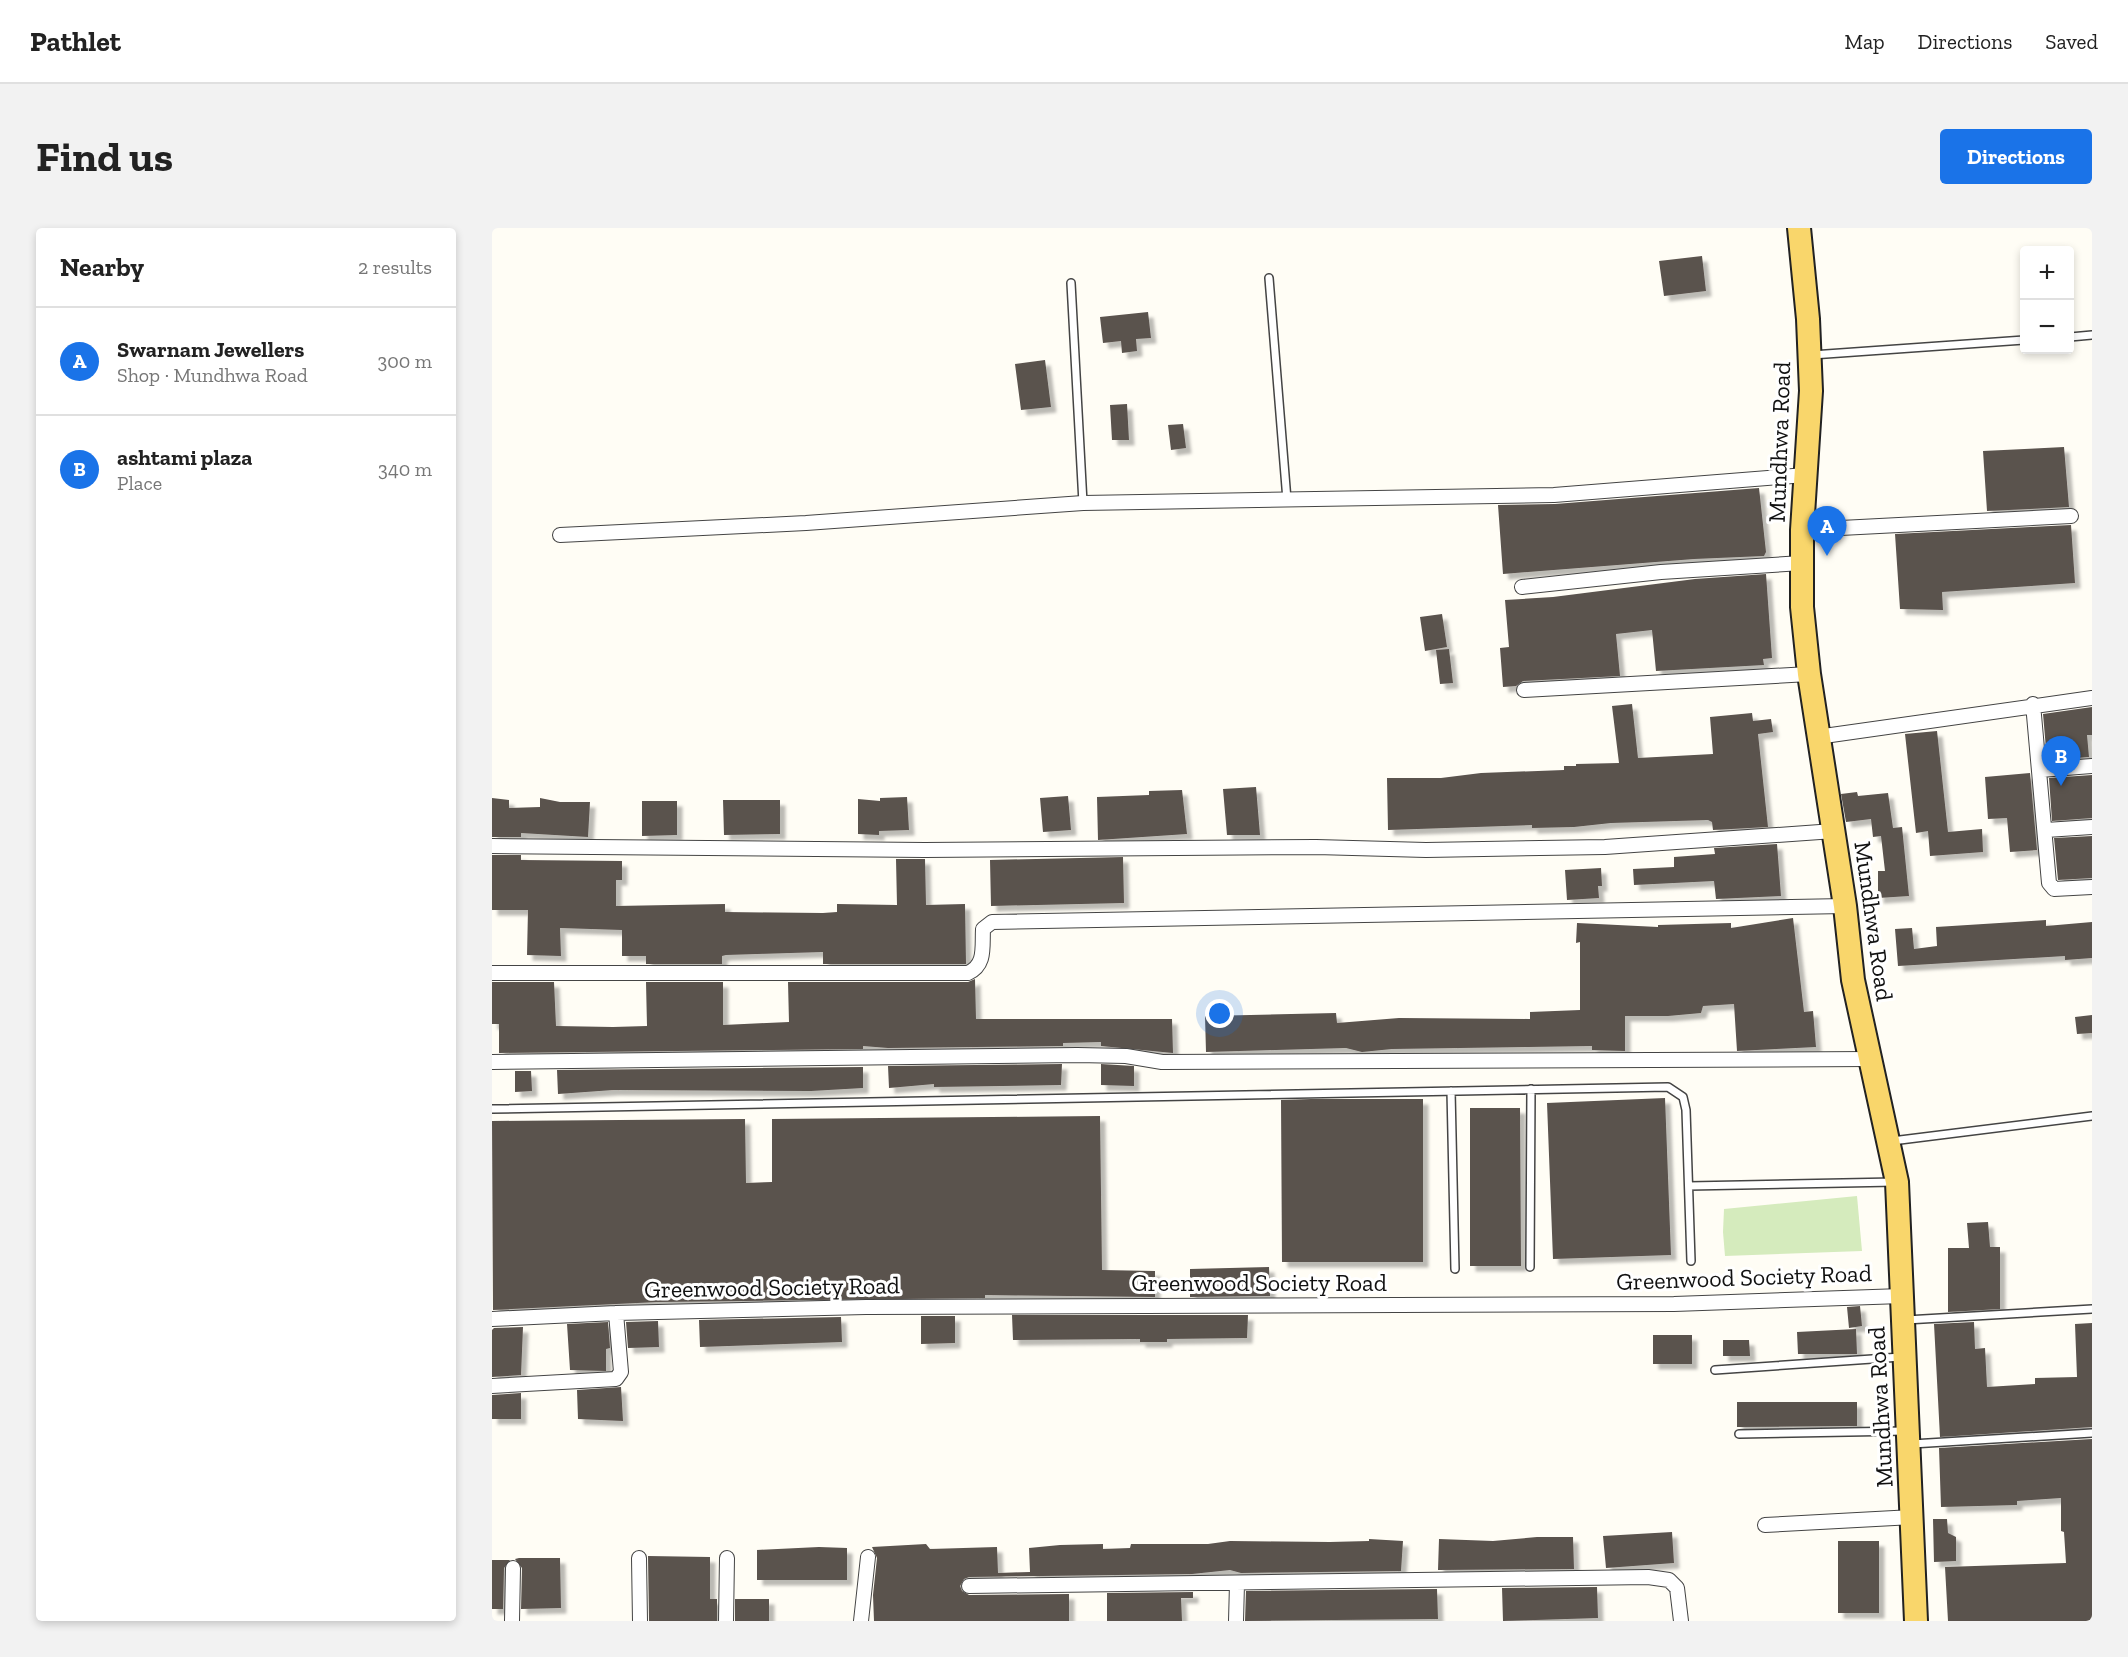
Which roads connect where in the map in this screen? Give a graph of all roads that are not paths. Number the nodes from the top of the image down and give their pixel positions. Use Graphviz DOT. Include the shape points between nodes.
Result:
graph roads {
  1 [pos="1799,228"];
  2 [pos="1269,278"];
  3 [pos="1071,284"];
  4 [pos="2092,335"];
  5 [pos="2074,337"];
  6 [pos="2020,340"];
  7 [pos="1809,355"];
  8 [pos="1805,475"];
  9 [pos="1287,500"];
  10 [pos="1083,503"];
  11 [pos="2071,516"];
  12 [pos="1802,530"];
  13 [pos="560,534"];
  14 [pos="1802,563"];
  15 [pos="1522,587"];
  16 [pos="1809,674"];
  17 [pos="1524,690"];
  18 [pos="2092,698"];
  19 [pos="2033,704"];
  20 [pos="1817,737"];
  21 [pos="2092,766"];
  22 [pos="2040,770"];
  23 [pos="2092,827"];
  24 [pos="2046,830"];
  25 [pos="1834,831"];
  26 [pos="492,846"];
  27 [pos="2092,887"];
  28 [pos="1845,906"];
  29 [pos="492,973"];
  30 [pos="1870,1059"];
  31 [pos="492,1062"];
  32 [pos="1531,1089"];
  33 [pos="1451,1091"];
  34 [pos="492,1109"];
  35 [pos="2092,1116"];
  36 [pos="1888,1142"];
  37 [pos="1897,1182"];
  38 [pos="1689,1186"];
  39 [pos="1691,1262"];
  40 [pos="1530,1267"];
  41 [pos="1455,1269"];
  42 [pos="1902,1296"];
  43 [pos="2092,1309"];
  44 [pos="616,1313"];
  45 [pos="492,1319"];
  46 [pos="1903,1320"];
  47 [pos="1905,1357"];
  48 [pos="1715,1370"];
  49 [pos="492,1386"];
  50 [pos="2092,1433"];
  51 [pos="1739,1434"];
  52 [pos="1909,1438"];
  53 [pos="1913,1517"];
  54 [pos="1765,1525"];
  55 [pos="868,1557"];
  56 [pos="639,1558"];
  57 [pos="727,1558"];
  58 [pos="513,1568"];
  59 [pos="1237,1584"];
  60 [pos="969,1586"];
  61 [pos="512,1621"];
  62 [pos="640,1621"];
  63 [pos="726,1621"];
  64 [pos="861,1621"];
  65 [pos="1236,1621"];
  66 [pos="1681,1621"];
  67 [pos="1916,1621"];
  1 -- 7 [label="main road, Mundhwa Road"];
  2 -- 9 [label="lane"];
  3 -- 10 [label="lane"];
  4 -- 5 [label="lane"];
  6 -- 7 [label="lane"];
  7 -- 8 [label="main road, Mundhwa Road" via="1811,391"];
  8 -- 9 [label="street" via="1554,495"];
  8 -- 12 [label="main road, Mundhwa Road"];
  9 -- 10 [label="street"];
  10 -- 13 [label="street" via="806,523"];
  11 -- 12 [label="street"];
  12 -- 14 [label="main road, Mundhwa Road"];
  14 -- 15 [label="street" via="1661,572"];
  14 -- 16 [label="main road, Mundhwa Road"];
  16 -- 17 [label="street"];
  16 -- 20 [label="main road, Mundhwa Road"];
  18 -- 19 [label="street"];
  19 -- 20 [label="street"];
  19 -- 22 [label="street"];
  20 -- 25 [label="main road, Mundhwa Road"];
  21 -- 22 [label="street"];
  22 -- 24 [label="street"];
  23 -- 24 [label="street"];
  24 -- 27 [label="street" via="2049,883 2054,889"];
  25 -- 26 [label="street" via="1605,847 1426,850"];
  25 -- 28 [label="main road, Mundhwa Road"];
  28 -- 29 [label="street" via="992,922 983,929 982,961 968,974"];
  28 -- 30 [label="main road, Mundhwa Road" via="1853,980"];
  30 -- 31 [label="street" via="1162,1062 1077,1054"];
  30 -- 36 [label="main road, Mundhwa Road"];
  32 -- 33 [label="lane"];
  32 -- 38 [label="lane" via="1676,1090 1683,1097 1686,1110"];
  32 -- 40 [label="lane"];
  33 -- 34 [label="lane"];
  33 -- 41 [label="lane"];
  35 -- 36 [label="lane"];
  36 -- 37 [label="main road, Mundhwa Road"];
  37 -- 38 [label="lane"];
  37 -- 42 [label="main road, Mundhwa Road"];
  38 -- 39 [label="lane"];
  42 -- 44 [label="street, Greenwood Society Road" via="1674,1304 878,1307"];
  42 -- 46 [label="main road, Mundhwa Road"];
  43 -- 46 [label="lane"];
  44 -- 45 [label="street, Greenwood Society Road"];
  44 -- 49 [label="street, Greenwood Society Road" via="621,1372 616,1379"];
  46 -- 47 [label="main road, Mundhwa Road"];
  47 -- 48 [label="lane"];
  47 -- 52 [label="main road, Mundhwa Road"];
  50 -- 52 [label="lane"];
  51 -- 52 [label="lane"];
  52 -- 53 [label="main road, Mundhwa Road"];
  53 -- 54 [label="street"];
  53 -- 67 [label="main road, Mundhwa Road"];
  55 -- 64 [label="street"];
  56 -- 62 [label="street"];
  57 -- 63 [label="street"];
  58 -- 61 [label="street"];
  59 -- 60 [label="street"];
  59 -- 65 [label="street"];
  59 -- 66 [label="street" via="1648,1577 1669,1580 1677,1588"];
}
